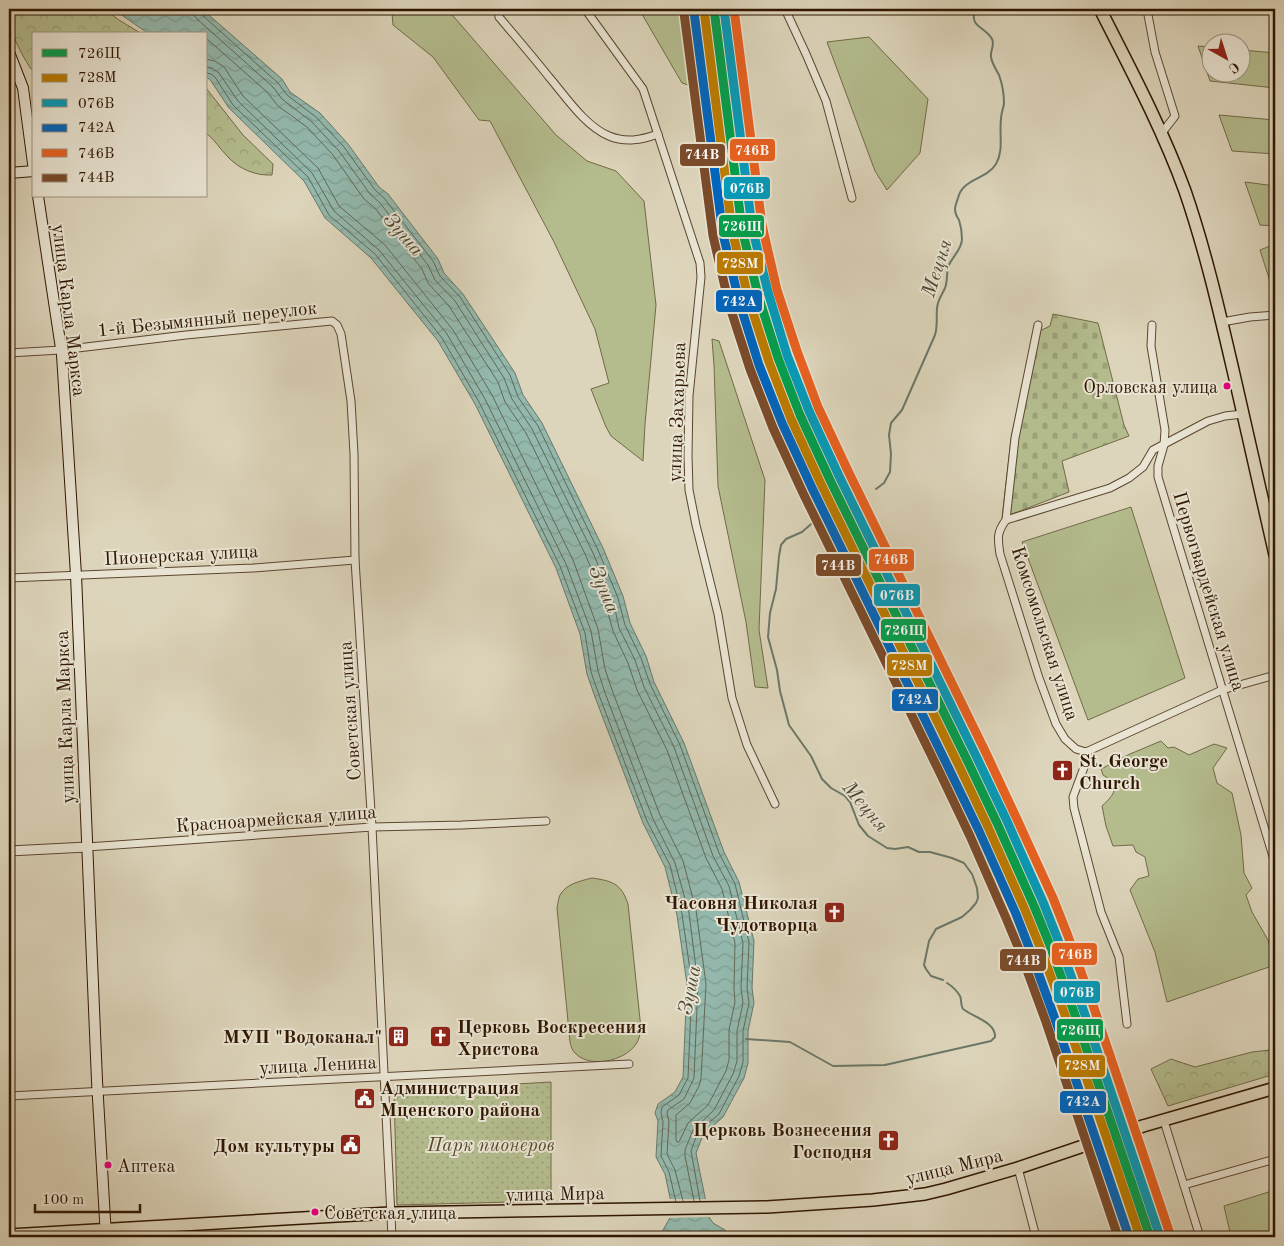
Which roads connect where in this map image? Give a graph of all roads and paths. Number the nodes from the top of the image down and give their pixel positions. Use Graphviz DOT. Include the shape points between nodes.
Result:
graph roads {
  1 [pos="499,9"];
  2 [pos="585,9"];
  3 [pos="785,9"];
  4 [pos="1100,9"];
  5 [pos="1149,9"];
  6 [pos="9,52"];
  7 [pos="658,134"];
  8 [pos="1161,134"];
  9 [pos="32,157"];
  10 [pos="32,171"];
  11 [pos="9,173"];
  12 [pos="38,198"];
  13 [pos="852,198"];
  14 [pos="1275,315"];
  15 [pos="1222,322"];
  16 [pos="1152,324"];
  17 [pos="1038,325"];
  18 [pos="341,334"];
  19 [pos="61,350"];
  20 [pos="9,353"];
  21 [pos="1243,414"];
  22 [pos="1164,445"];
  23 [pos="1006,520"];
  24 [pos="1275,555"];
  25 [pos="355,560"];
  26 [pos="76,575"];
  27 [pos="9,578"];
  28 [pos="1275,675"];
  29 [pos="1222,690"];
  30 [pos="1086,752"];
  31 [pos="775,804"];
  32 [pos="546,821"];
  33 [pos="372,828"];
  34 [pos="87,847"];
  35 [pos="9,851"];
  36 [pos="1275,863"];
  37 [pos="1127,1024"];
  38 [pos="629,1064"];
  39 [pos="384,1076"];
  40 [pos="1275,1088"];
  41 [pos="98,1092"];
  42 [pos="9,1096"];
  43 [pos="1164,1120"];
  44 [pos="1275,1159"];
  45 [pos="1018,1168"];
  46 [pos="1184,1184"];
  47 [pos="390,1213"];
  48 [pos="106,1234"];
  49 [pos="9,1235"];
  50 [pos="392,1237"];
  51 [pos="1036,1237"];
  52 [pos="1200,1237"];
  1 -- 7 [label="street" via="499,17 593,127 627,141"];
  2 -- 7 [label="street, улица Захарьева" via="643,89"];
  3 -- 13 [label="street" via="826,102"];
  4 -- 8 [label="main road"];
  5 -- 8 [label="street" via="1155,52 1175,116"];
  6 -- 9 [label="main road" via="22,88"];
  7 -- 31 [label="street, улица Захарьева" via="700,264 690,396 689,490 718,614 732,698 747,745"];
  8 -- 15 [label="main road" via="1202,242"];
  10 -- 11 [label="main road"];
  12 -- 19 [label="main road, улица Карла Маркса"];
  14 -- 15 [label="street"];
  15 -- 21 [label="main road"];
  16 -- 22 [label="street, Первогвардейская улица" via="1151,346 1165,430"];
  17 -- 23 [label="street, Комсомольская улица" via="1015,438"];
  18 -- 19 [label="street, 1-й Безымянный переулок" via="338,325 332,321"];
  18 -- 25 [label="street, Советская улица" via="351,401"];
  19 -- 20 [label="street, 1-й Безымянный переулок"];
  19 -- 26 [label="main road, улица Карла Маркса"];
  21 -- 22 [label="street" via="1208,422"];
  21 -- 24 [label="main road"];
  22 -- 23 [label="street" via="1153,450 1143,467 1130,478 1110,488"];
  22 -- 29 [label="street, Первогвардейская улица" via="1158,477"];
  23 -- 30 [label="street, Комсомольская улица" via="1000,527 998,538 1000,554 1039,678 1065,739 1076,749"];
  25 -- 26 [label="street, Пионерская улица" via="253,568"];
  25 -- 33 [label="street, Советская улица"];
  26 -- 27 [label="street, Пионерская улица"];
  26 -- 34 [label="main road, улица Карла Маркса"];
  28 -- 29 [label="street"];
  29 -- 30 [label="street"];
  29 -- 36 [label="street, Первогвардейская улица"];
  30 -- 37 [label="street" via="1086,762 1073,797 1074,808 1101,912 1119,956"];
  32 -- 33 [label="street, Красноармейская улица"];
  33 -- 34 [label="street, Красноармейская улица"];
  33 -- 39 [label="street, Советская улица"];
  34 -- 35 [label="street, Красноармейская улица"];
  34 -- 41 [label="main road, улица Карла Маркса"];
  38 -- 39 [label="street, улица Ленина"];
  39 -- 41 [label="street, улица Ленина"];
  39 -- 47 [label="street, Советская улица"];
  40 -- 43 [label="main road, улица Мира"];
  41 -- 42 [label="street, улица Ленина"];
  41 -- 48 [label="main road, улица Карла Маркса"];
  43 -- 45 [label="main road, улица Мира, bridge"];
  43 -- 46 [label="street"];
  44 -- 46 [label="street"];
  45 -- 47 [label="main road, улица Мира" via="925,1194 767,1208"];
  45 -- 51 [label="street"];
  46 -- 52 [label="street"];
  47 -- 48 [label="main road, улица Мира"];
  47 -- 50 [label="street, Советская улица"];
  48 -- 49 [label="main road, улица Мира"];
}
